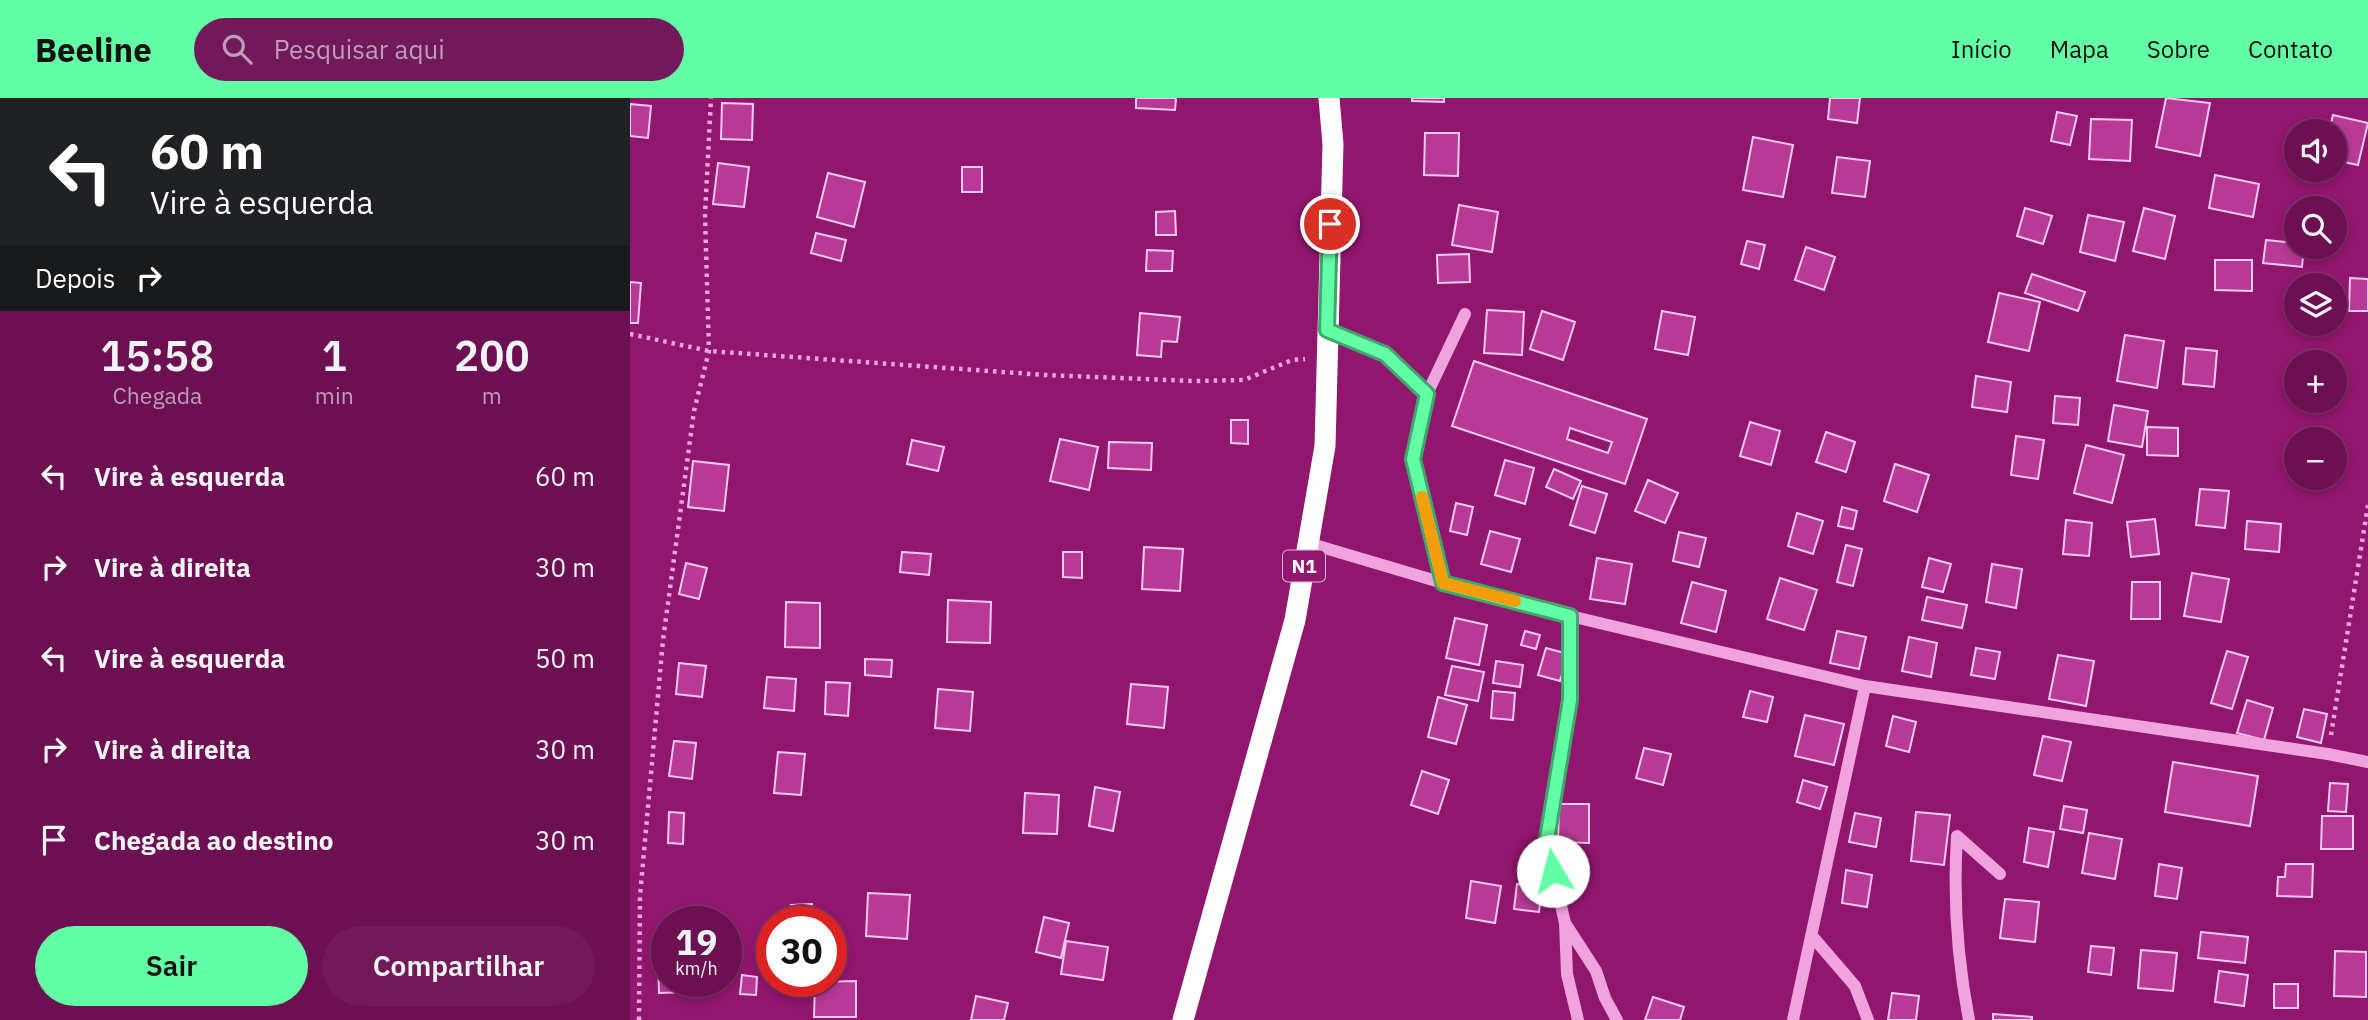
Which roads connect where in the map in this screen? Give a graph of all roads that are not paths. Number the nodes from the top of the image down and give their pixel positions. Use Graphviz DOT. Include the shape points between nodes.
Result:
graph roads {
  1 [pos="1329,98"];
  2 [pos="1465,314"];
  3 [pos="1327,330"];
  4 [pos="1427,394"];
  5 [pos="1308,542"];
  6 [pos="1443,583"];
  7 [pos="1570,616"];
  8 [pos="1866,686"];
  9 [pos="2368,762"];
  10 [pos="2000,874"];
  11 [pos="1565,923"];
  12 [pos="1812,936"];
  13 [pos="1183,1020"];
  14 [pos="1578,1020"];
  15 [pos="1617,1020"];
  16 [pos="1793,1020"];
  17 [pos="1868,1020"];
  18 [pos="1969,1020"];
  1 -- 3 [label="highway, N1" via="1333,144"];
  2 -- 4 [label="street"];
  3 -- 4 [label="street" via="1385,354"];
  3 -- 5 [label="highway, N1" via="1325,446"];
  4 -- 6 [label="street" via="1413,459"];
  5 -- 6 [label="street"];
  5 -- 13 [label="highway, N1" via="1296,620"];
  6 -- 7 [label="street"];
  7 -- 8 [label="street"];
  7 -- 11 [label="street" via="1570,700 1546,845"];
  8 -- 9 [label="street"];
  8 -- 12 [label="street"];
  10 -- 18 [label="street" via="1957,836 1956,946"];
  11 -- 14 [label="street" via="1567,974"];
  11 -- 15 [label="street" via="1596,971"];
  12 -- 16 [label="street"];
  12 -- 17 [label="street" via="1855,986"];
}
